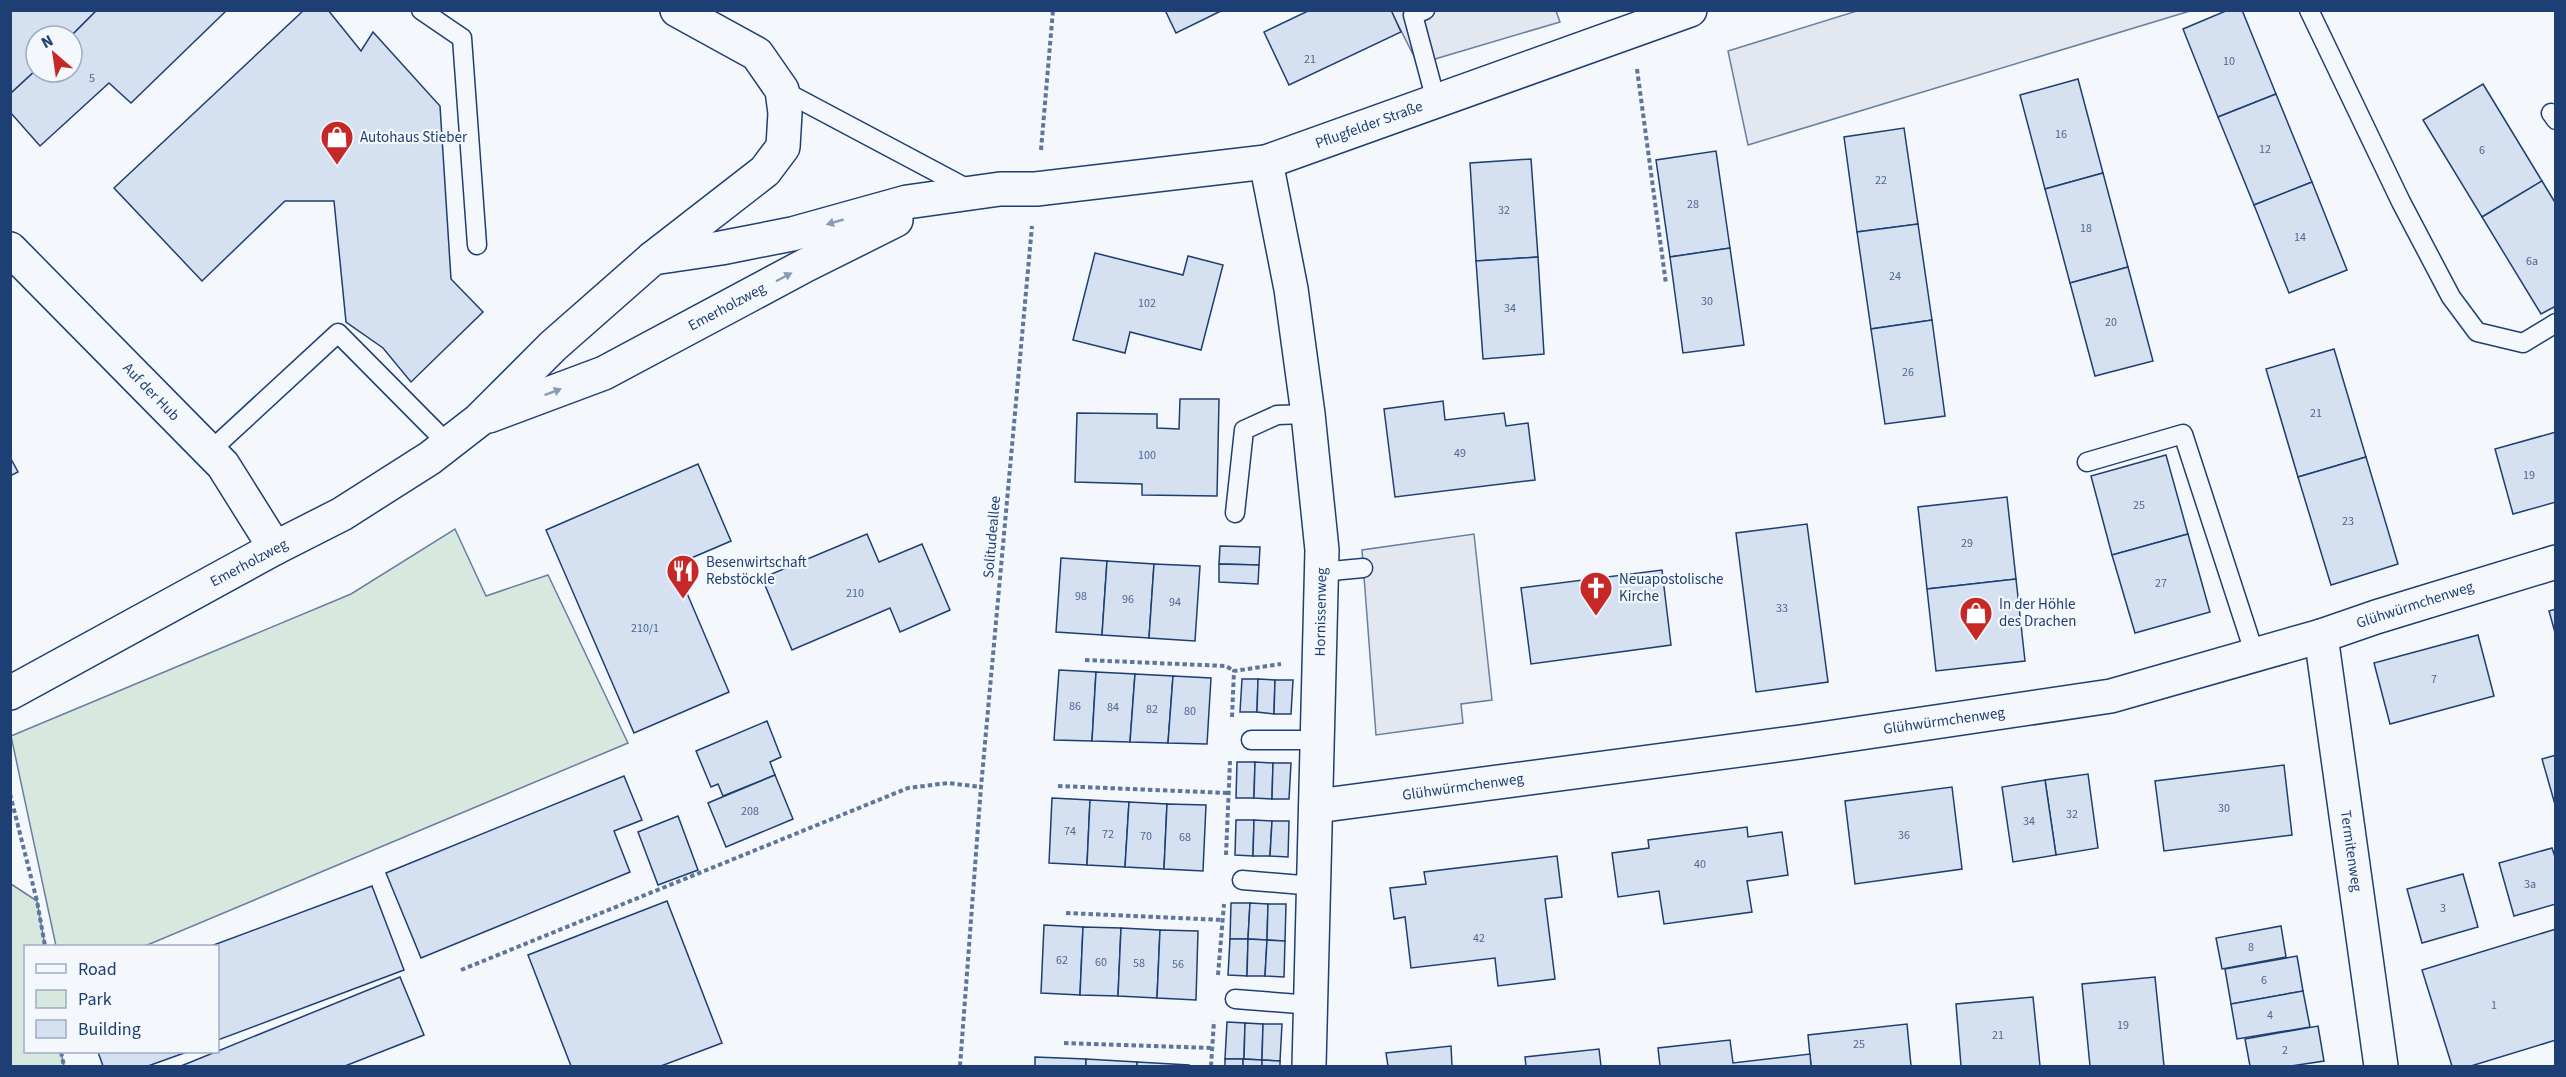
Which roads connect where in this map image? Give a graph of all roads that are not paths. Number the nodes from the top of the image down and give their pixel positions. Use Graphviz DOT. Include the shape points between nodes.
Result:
graph roads {
  1 [pos="421,10"];
  2 [pos="677,10"];
  3 [pos="1425,10"];
  4 [pos="1690,10"];
  5 [pos="2309,10"];
  6 [pos="782,90"];
  7 [pos="1436,101"];
  8 [pos="1266,162"];
  9 [pos="1036,189"];
  10 [pos="974,192"];
  11 [pos="477,245"];
  12 [pos="10,249"];
  13 [pos="652,258"];
  14 [pos="2556,323"];
  15 [pos="1308,414"];
  16 [pos="479,420"];
  17 [pos="448,444"];
  18 [pos="209,452"];
  19 [pos="2087,462"];
  20 [pos="1235,513"];
  21 [pos="275,548"];
  22 [pos="2556,562"];
  23 [pos="1363,568"];
  24 [pos="1321,572"];
  25 [pos="2321,636"];
  26 [pos="2255,655"];
  27 [pos="10,693"];
  28 [pos="1251,740"];
  29 [pos="1318,740"];
  30 [pos="1317,806"];
  31 [pos="1242,880"];
  32 [pos="1314,886"];
  33 [pos="1235,999"];
  34 [pos="1312,1005"];
  35 [pos="1309,1066"];
  36 [pos="2381,1066"];
  1 -- 11 [label="lane" via="462,38"];
  2 -- 6 [label="street, Emerholzweg" via="757,54"];
  3 -- 7 [label="lane" via="1413,15"];
  4 -- 7 [label="street, Pflugfelder Straße"];
  5 -- 14 [label="lane" via="2401,202 2451,297 2477,332 2523,343"];
  6 -- 10 [label="lane"];
  6 -- 13 [label="street, Emerholzweg" via="783,147 765,171"];
  7 -- 8 [label="street, Pflugfelder Straße"];
  8 -- 9 [label="street, Pflugfelder Straße"];
  8 -- 15 [label="street, Hornissenweg" via="1291,289"];
  9 -- 10 [label="street, Emerholzweg"];
  10 -- 13 [label="street, Emerholzweg, one-way" via="907,202 792,234"];
  16 -- 10 [label="street, Emerholzweg, one-way" via="604,373 893,222"];
  12 -- 18 [label="street, Auf der Hub"];
  13 -- 16 [label="street, Emerholzweg" via="553,346"];
  15 -- 20 [label="lane" via="1277,414 1244,430"];
  15 -- 24 [label="street, Hornissenweg"];
  16 -- 17 [label="street, Emerholzweg"];
  17 -- 18 [label="lane" via="338,333"];
  17 -- 21 [label="street, Emerholzweg" via="342,514"];
  18 -- 21 [label="street, Auf der Hub" via="223,465"];
  19 -- 26 [label="lane" via="2183,434"];
  21 -- 27 [label="street, Emerholzweg"];
  22 -- 25 [label="street, Glühwürmchenweg"];
  23 -- 24 [label="lane"];
  24 -- 29 [label="street, Hornissenweg"];
  25 -- 26 [label="street, Glühwürmchenweg"];
  25 -- 36 [label="street, Termitenweg"];
  26 -- 30 [label="street, Glühwürmchenweg" via="2111,696"];
  28 -- 29 [label="lane"];
  29 -- 30 [label="street, Hornissenweg"];
  30 -- 32 [label="street, Hornissenweg"];
  31 -- 32 [label="lane"];
  32 -- 34 [label="street, Hornissenweg"];
  33 -- 34 [label="lane"];
  34 -- 35 [label="street, Hornissenweg"];
}
